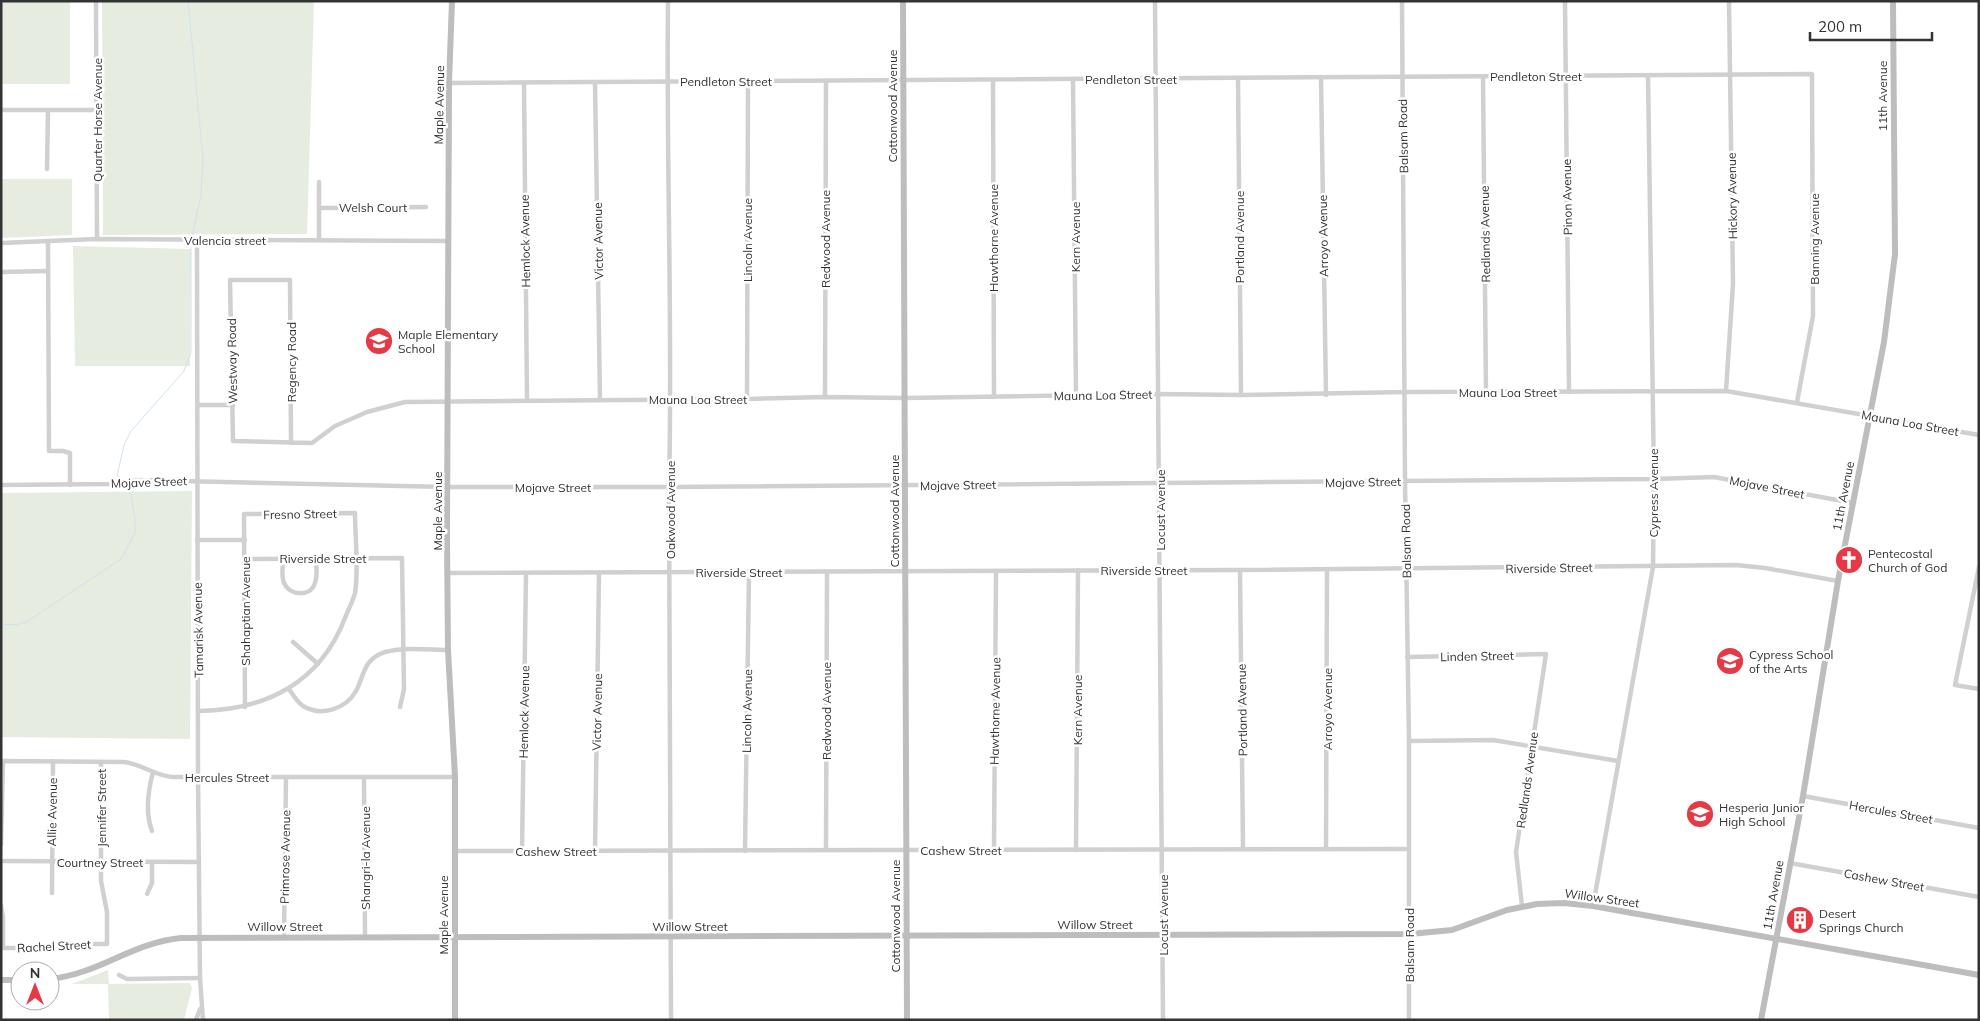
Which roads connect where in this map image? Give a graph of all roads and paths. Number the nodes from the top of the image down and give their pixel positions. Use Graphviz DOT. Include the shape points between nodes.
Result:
graph roads {
  1 [pos="96,1"];
  2 [pos="452,1"];
  3 [pos="668,1"];
  4 [pos="903,1"];
  5 [pos="1155,1"];
  6 [pos="1402,1"];
  7 [pos="1565,1"];
  8 [pos="1729,1"];
  9 [pos="1893,1"];
  10 [pos="1730,74"];
  11 [pos="1812,74"];
  12 [pos="1648,75"];
  13 [pos="1483,76"];
  14 [pos="1565,76"];
  15 [pos="1321,77"];
  16 [pos="1402,77"];
  17 [pos="1156,78"];
  18 [pos="1238,78"];
  19 [pos="1073,79"];
  20 [pos="903,80"];
  21 [pos="993,80"];
  22 [pos="748,81"];
  23 [pos="826,81"];
  24 [pos="595,82"];
  25 [pos="667,82"];
  26 [pos="524,83"];
  27 [pos="449,84"];
  28 [pos="1,110"];
  29 [pos="48,110"];
  30 [pos="97,110"];
  31 [pos="47,169"];
  32 [pos="319,182"];
  33 [pos="426,207"];
  34 [pos="319,208"];
  35 [pos="97,239"];
  36 [pos="197,240"];
  37 [pos="319,240"];
  38 [pos="449,241"];
  39 [pos="48,242"];
  40 [pos="1,243"];
  41 [pos="48,271"];
  42 [pos="1,272"];
  43 [pos="290,280"];
  44 [pos="1652,391"];
  45 [pos="1726,391"];
  46 [pos="1406,392"];
  47 [pos="1569,392"];
  48 [pos="1486,393"];
  49 [pos="1158,394"];
  50 [pos="1241,395"];
  51 [pos="1326,395"];
  52 [pos="1076,396"];
  53 [pos="825,397"];
  54 [pos="994,397"];
  55 [pos="905,398"];
  56 [pos="671,399"];
  57 [pos="747,399"];
  58 [pos="527,400"];
  59 [pos="600,400"];
  60 [pos="449,401"];
  61 [pos="1797,402"];
  62 [pos="198,405"];
  63 [pos="233,405"];
  64 [pos="1869,416"];
  65 [pos="1979,435"];
  66 [pos="233,442"];
  67 [pos="291,443"];
  68 [pos="1654,479"];
  69 [pos="197,481"];
  70 [pos="1405,481"];
  71 [pos="1,484"];
  72 [pos="1160,484"];
  73 [pos="70,485"];
  74 [pos="906,486"];
  75 [pos="448,487"];
  76 [pos="670,487"];
  77 [pos="1853,503"];
  78 [pos="244,514"];
  79 [pos="197,540"];
  80 [pos="245,540"];
  81 [pos="283,558"];
  82 [pos="316,558"];
  83 [pos="356,558"];
  84 [pos="244,559"];
  85 [pos="1653,567"];
  86 [pos="1979,567"];
  87 [pos="1327,569"];
  88 [pos="1408,569"];
  89 [pos="1078,570"];
  90 [pos="1160,570"];
  91 [pos="1240,570"];
  92 [pos="996,571"];
  93 [pos="670,572"];
  94 [pos="749,572"];
  95 [pos="827,572"];
  96 [pos="906,572"];
  97 [pos="449,573"];
  98 [pos="526,573"];
  99 [pos="599,573"];
  100 [pos="1838,581"];
  101 [pos="293,642"];
  102 [pos="402,650"];
  103 [pos="448,650"];
  104 [pos="1546,654"];
  105 [pos="1407,657"];
  106 [pos="318,664"];
  107 [pos="289,688"];
  108 [pos="1979,689"];
  109 [pos="245,707"];
  110 [pos="400,707"];
  111 [pos="199,712"];
  112 [pos="1409,741"];
  113 [pos="1532,748"];
  114 [pos="1618,761"];
  115 [pos="53,762"];
  116 [pos="102,762"];
  117 [pos="153,772"];
  118 [pos="198,776"];
  119 [pos="286,777"];
  120 [pos="455,777"];
  121 [pos="364,778"];
  122 [pos="1803,796"];
  123 [pos="1979,828"];
  124 [pos="152,831"];
  125 [pos="1,845"];
  126 [pos="1163,849"];
  127 [pos="1243,849"];
  128 [pos="1326,849"];
  129 [pos="1408,849"];
  130 [pos="826,850"];
  131 [pos="906,850"];
  132 [pos="994,850"];
  133 [pos="1076,850"];
  134 [pos="522,851"];
  135 [pos="596,851"];
  136 [pos="672,851"];
  137 [pos="745,851"];
  138 [pos="455,852"];
  139 [pos="1,862"];
  140 [pos="52,862"];
  141 [pos="101,862"];
  142 [pos="152,862"];
  143 [pos="199,862"];
  144 [pos="1790,863"];
  145 [pos="52,893"];
  146 [pos="147,894"];
  147 [pos="1979,897"];
  148 [pos="1,905"];
  149 [pos="1522,906"];
  150 [pos="1593,906"];
  151 [pos="1163,934"];
  152 [pos="1410,934"];
  153 [pos="906,936"];
  154 [pos="201,937"];
  155 [pos="284,937"];
  156 [pos="365,937"];
  157 [pos="671,937"];
  158 [pos="454,938"];
  159 [pos="1777,940"];
  160 [pos="107,944"];
  161 [pos="2,948"];
  162 [pos="119,975"];
  163 [pos="1979,975"];
  164 [pos="60,978"];
  165 [pos="200,978"];
  166 [pos="201,1007"];
  167 [pos="196,1020"];
  168 [pos="203,1020"];
  169 [pos="455,1020"];
  170 [pos="671,1020"];
  171 [pos="907,1020"];
  172 [pos="1163,1020"];
  173 [pos="1409,1020"];
  174 [pos="1761,1020"];
  1 -- 30 [label="street, Quarter Horse Avenue"];
  2 -- 27 [label="street, Maple Avenue"];
  3 -- 25 [label="street, Oakwood Avenue"];
  4 -- 20 [label="street, Cottonwood Avenue"];
  5 -- 17 [label="street, Locust Avenue"];
  6 -- 16 [label="street, Balsam Road"];
  7 -- 14 [label="street, Pinon Avenue"];
  8 -- 10 [label="street, Hickory Avenue"];
  9 -- 64 [label="street, 11th Avenue" via="1895,254 1884,342"];
  10 -- 11 [label="street, Pendleton Street"];
  10 -- 12 [label="street, Pendleton Street"];
  10 -- 45 [label="street, Hickory Avenue" via="1732,284"];
  11 -- 61 [label="street, Banning Avenue" via="1813,316"];
  12 -- 14 [label="street, Pendleton Street"];
  12 -- 44 [label="street, Cypress Avenue"];
  13 -- 14 [label="street, Pendleton Street"];
  13 -- 16 [label="street, Pendleton Street"];
  13 -- 48 [label="street, Redlands Avenue"];
  14 -- 47 [label="street, Pinon Avenue"];
  15 -- 16 [label="street, Pendleton Street"];
  15 -- 18 [label="street, Pendleton Street"];
  15 -- 51 [label="street, Arroyo Avenue"];
  16 -- 46 [label="street, Balsam Road"];
  17 -- 18 [label="street, Pendleton Street"];
  17 -- 19 [label="street, Pendleton Street"];
  17 -- 49 [label="street, Locust Avenue"];
  18 -- 50 [label="street, Portland Avenue"];
  19 -- 21 [label="street, Pendleton Street"];
  19 -- 52 [label="street, Kern Avenue"];
  20 -- 21 [label="street, Pendleton Street"];
  20 -- 23 [label="street, Pendleton Street"];
  20 -- 55 [label="street, Cottonwood Avenue"];
  21 -- 54 [label="street, Hawthorne Avenue"];
  22 -- 23 [label="street, Pendleton Street"];
  22 -- 25 [label="street, Pendleton Street"];
  22 -- 57 [label="street, Lincoln Avenue"];
  23 -- 53 [label="street, Redwood Avenue"];
  24 -- 25 [label="street, Pendleton Street"];
  24 -- 26 [label="street, Pendleton Street"];
  24 -- 59 [label="street, Victor Avenue"];
  25 -- 56 [label="street, Oakwood Avenue"];
  26 -- 27 [label="street, Pendleton Street"];
  26 -- 58 [label="street, Hemlock Avenue"];
  27 -- 38 [label="street, Maple Avenue"];
  28 -- 29 [label="street"];
  29 -- 30 [label="street"];
  29 -- 31 [label="street"];
  30 -- 35 [label="street, Quarter Horse Avenue"];
  32 -- 34 [label="street"];
  33 -- 34 [label="street, Welsh Court"];
  34 -- 37 [label="street"];
  35 -- 36 [label="street, Valencia street"];
  35 -- 39 [label="street, Valencia street"];
  36 -- 37 [label="street, Valencia street"];
  36 -- 62 [label="street, Tamarisk Avenue"];
  37 -- 38 [label="street, Valencia street"];
  38 -- 60 [label="street, Maple Avenue"];
  39 -- 40 [label="street, Valencia street"];
  39 -- 41 [label="street"];
  41 -- 42 [label="street"];
  41 -- 73 [label="street" via="49,451 70,453"];
  43 -- 63 [label="street, Westway Road" via="230,280"];
  43 -- 67 [label="street, Regency Road"];
  44 -- 45 [label="street, Mauna Loa Street"];
  44 -- 47 [label="street, Mauna Loa Street"];
  44 -- 68 [label="street, Cypress Avenue"];
  45 -- 61 [label="street, Mauna Loa Street"];
  46 -- 48 [label="street, Mauna Loa Street"];
  46 -- 51 [label="street, Mauna Loa Street"];
  46 -- 70 [label="street, Balsam Road"];
  47 -- 48 [label="street, Mauna Loa Street"];
  49 -- 50 [label="street, Mauna Loa Street"];
  49 -- 52 [label="street, Mauna Loa Street"];
  49 -- 72 [label="street, Locust Avenue"];
  50 -- 51 [label="street, Mauna Loa Street"];
  52 -- 54 [label="street, Mauna Loa Street"];
  53 -- 55 [label="street, Mauna Loa Street"];
  53 -- 57 [label="street, Mauna Loa Street"];
  54 -- 55 [label="street, Mauna Loa Street"];
  55 -- 74 [label="street, Cottonwood Avenue"];
  56 -- 57 [label="street, Mauna Loa Street"];
  56 -- 59 [label="street, Mauna Loa Street"];
  56 -- 76 [label="street, Oakwood Avenue"];
  58 -- 59 [label="street, Mauna Loa Street"];
  58 -- 60 [label="street, Mauna Loa Street"];
  60 -- 67 [label="street, Mauna Loa Street" via="390,404 335,426 312,443"];
  60 -- 75 [label="street, Maple Avenue"];
  61 -- 64 [label="street, Mauna Loa Street"];
  62 -- 63 [label="street"];
  62 -- 69 [label="street, Tamarisk Avenue"];
  63 -- 66 [label="street, Westway Road"];
  64 -- 65 [label="street, Mauna Loa Street"];
  64 -- 77 [label="street, 11th Avenue"];
  66 -- 67 [label="street, Mauna Loa Street"];
  68 -- 70 [label="street, Mojave Street"];
  68 -- 77 [label="street, Mojave Street" via="1714,477"];
  68 -- 85 [label="street, Cypress Avenue"];
  69 -- 73 [label="street, Mojave Street" via="137,480"];
  69 -- 75 [label="street, Mojave Street"];
  69 -- 79 [label="street, Tamarisk Avenue"];
  70 -- 72 [label="street, Mojave Street"];
  70 -- 88 [label="street, Balsam Road"];
  71 -- 73 [label="street, Mojave Street"];
  72 -- 74 [label="street, Mojave Street"];
  72 -- 90 [label="street, Locust Avenue"];
  74 -- 76 [label="street, Mojave Street"];
  74 -- 96 [label="street, Cottonwood Avenue"];
  75 -- 76 [label="street, Mojave Street"];
  75 -- 97 [label="street, Maple Avenue"];
  76 -- 93 [label="street, Oakwood Avenue"];
  77 -- 100 [label="street, 11th Avenue"];
  78 -- 80 [label="street, Shahaptian Avenue"];
  78 -- 83 [label="street, Fresno Street" via="355,513"];
  79 -- 80 [label="street"];
  79 -- 111 [label="street, Tamarisk Avenue"];
  80 -- 84 [label="street, Shahaptian Avenue"];
  81 -- 82 [label="street, Riverside Street"];
  81 -- 82 [label="street" via="285,585 300,594 315,584"];
  81 -- 84 [label="street, Riverside Street"];
  82 -- 83 [label="street, Riverside Street"];
  83 -- 102 [label="street, Riverside Street" via="402,558"];
  83 -- 106 [label="street" via="355,594 339,634"];
  84 -- 109 [label="street, Shahaptian Avenue"];
  85 -- 88 [label="street, Riverside Street"];
  85 -- 100 [label="street, Riverside Street" via="1736,565"];
  85 -- 114 [label="street, Cypress Avenue"];
  86 -- 108 [label="street" via="1955,685"];
  87 -- 88 [label="street, Riverside Street"];
  87 -- 91 [label="street, Riverside Street"];
  87 -- 128 [label="street, Arroyo Avenue"];
  88 -- 105 [label="street, Balsam Road"];
  89 -- 90 [label="street, Riverside Street"];
  89 -- 92 [label="street, Riverside Street"];
  89 -- 133 [label="street, Kern Avenue"];
  90 -- 91 [label="street, Riverside Street"];
  90 -- 126 [label="street, Locust Avenue"];
  91 -- 127 [label="street, Portland Avenue"];
  92 -- 96 [label="street, Riverside Street"];
  92 -- 132 [label="street, Hawthorne Avenue"];
  93 -- 94 [label="street, Riverside Street"];
  93 -- 99 [label="street, Riverside Street"];
  93 -- 136 [label="street, Oakwood Avenue"];
  94 -- 95 [label="street, Riverside Street"];
  94 -- 137 [label="street, Lincoln Avenue"];
  95 -- 96 [label="street, Riverside Street"];
  95 -- 130 [label="street, Redwood Avenue"];
  96 -- 131 [label="street, Cottonwood Avenue"];
  97 -- 98 [label="street, Riverside Street"];
  97 -- 103 [label="street, Maple Avenue"];
  98 -- 99 [label="street, Riverside Street"];
  98 -- 134 [label="street, Hemlock Avenue"];
  99 -- 135 [label="street, Victor Avenue"];
  100 -- 122 [label="street, 11th Avenue"];
  101 -- 106 [label="street"];
  102 -- 103 [label="street"];
  102 -- 107 [label="street" via="380,654 369,661 356,692 338,708 323,712 304,706"];
  102 -- 110 [label="street" via="404,689"];
  103 -- 120 [label="street, Maple Avenue"];
  104 -- 105 [label="street, Linden Street"];
  104 -- 113 [label="street, Redlands Avenue"];
  105 -- 112 [label="street, Balsam Road"];
  106 -- 107 [label="street"];
  107 -- 109 [label="street"];
  109 -- 111 [label="street"];
  111 -- 118 [label="street, Tamarisk Avenue"];
  112 -- 113 [label="street" via="1493,740"];
  112 -- 129 [label="street, Balsam Road"];
  113 -- 114 [label="street"];
  113 -- 149 [label="street, Redlands Avenue" via="1516,852"];
  114 -- 150 [label="street, Cypress Avenue"];
  115 -- 116 [label="street, Hercules Street"];
  115 -- 125 [label="street, Hercules Street" via="3,761"];
  115 -- 140 [label="street, Allie Avenue"];
  116 -- 117 [label="street, Hercules Street" via="133,763"];
  116 -- 141 [label="street, Jennifer Street"];
  117 -- 118 [label="street, Hercules Street" via="163,776"];
  117 -- 124 [label="street" via="148,821"];
  118 -- 119 [label="street, Hercules Street"];
  118 -- 143 [label="street, Tamarisk Avenue"];
  119 -- 121 [label="street, Hercules Street"];
  119 -- 155 [label="street, Primrose Avenue"];
  120 -- 121 [label="street, Hercules Street"];
  120 -- 138 [label="street, Maple Avenue"];
  121 -- 156 [label="street, Shangri-la Avenue"];
  122 -- 123 [label="street, Hercules Street"];
  122 -- 144 [label="street, 11th Avenue"];
  126 -- 127 [label="street, Cashew Street"];
  126 -- 133 [label="street, Cashew Street"];
  126 -- 151 [label="street, Locust Avenue"];
  127 -- 128 [label="street, Cashew Street"];
  128 -- 129 [label="street, Cashew Street"];
  129 -- 152 [label="street, Balsam Road"];
  130 -- 131 [label="street, Cashew Street"];
  130 -- 137 [label="street, Cashew Street"];
  131 -- 132 [label="street, Cashew Street"];
  131 -- 153 [label="street, Cottonwood Avenue"];
  132 -- 133 [label="street, Cashew Street"];
  134 -- 135 [label="street, Cashew Street"];
  134 -- 138 [label="street, Cashew Street"];
  135 -- 136 [label="street, Cashew Street"];
  136 -- 137 [label="street, Cashew Street"];
  136 -- 157 [label="street, Oakwood Avenue"];
  138 -- 158 [label="street, Maple Avenue"];
  139 -- 140 [label="street, Courtney Street"];
  140 -- 141 [label="street, Courtney Street"];
  140 -- 145 [label="street, Allie Avenue"];
  141 -- 142 [label="street, Courtney Street"];
  141 -- 160 [label="street, Jennifer Street"];
  142 -- 143 [label="street, Courtney Street"];
  142 -- 146 [label="street" via="152,883"];
  143 -- 154 [label="street, Tamarisk Avenue"];
  144 -- 147 [label="street, Cashew Street"];
  144 -- 159 [label="street, 11th Avenue"];
  148 -- 161 [label="street"];
  149 -- 150 [label="street, Willow Street" via="1553,902"];
  149 -- 152 [label="street, Willow Street" via="1452,930"];
  150 -- 159 [label="street, Willow Street"];
  151 -- 152 [label="street, Willow Street"];
  151 -- 153 [label="street, Willow Street"];
  151 -- 172 [label="street, Locust Avenue"];
  152 -- 173 [label="street, Balsam Road"];
  153 -- 157 [label="street, Willow Street"];
  153 -- 171 [label="street, Cottonwood Avenue"];
  154 -- 155 [label="street, Willow Street"];
  154 -- 164 [label="street, Willow Street" via="156,942 87,971"];
  154 -- 165 [label="street, Tamarisk Avenue"];
  155 -- 156 [label="street, Willow Street"];
  156 -- 158 [label="street, Willow Street"];
  157 -- 158 [label="street, Willow Street"];
  157 -- 170 [label="street, Oakwood Avenue"];
  158 -- 169 [label="street, Maple Avenue"];
  159 -- 163 [label="street, Willow Street"];
  159 -- 174 [label="street, 11th Avenue"];
  160 -- 161 [label="street, Rachel Street"];
  162 -- 165 [label="street" via="127,979"];
  165 -- 166 [label="street, Tamarisk Avenue"];
  166 -- 167 [label="street"];
  166 -- 168 [label="street, Tamarisk Avenue"];
}
